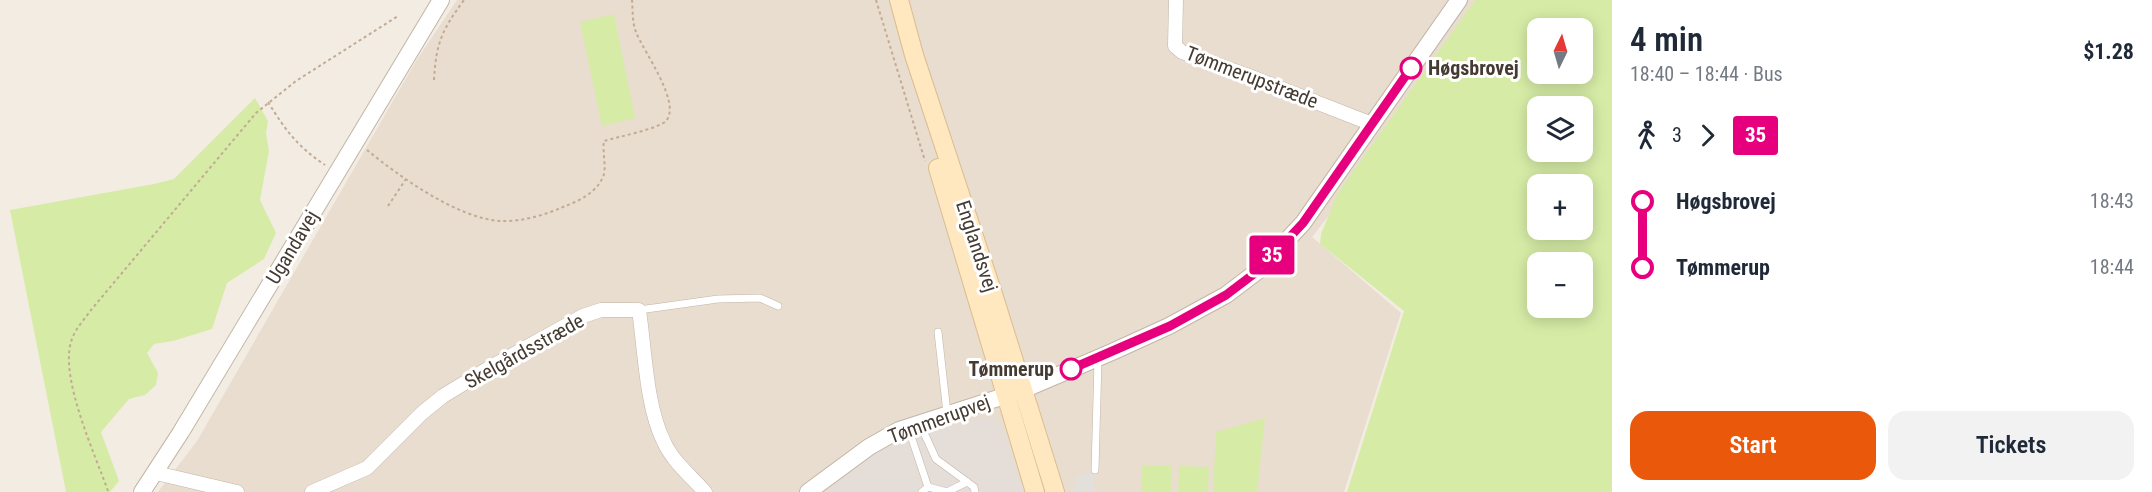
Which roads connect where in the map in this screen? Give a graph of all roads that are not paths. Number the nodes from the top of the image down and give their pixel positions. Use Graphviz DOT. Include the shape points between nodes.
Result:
graph roads {
  1 [pos="441,0"];
  2 [pos="885,0"];
  3 [pos="899,0"];
  4 [pos="1176,0"];
  5 [pos="1459,0"];
  6 [pos="1372,124"];
  7 [pos="778,306"];
  8 [pos="639,310"];
  9 [pos="938,332"];
  10 [pos="1098,358"];
  11 [pos="1014,392"];
  12 [pos="947,414"];
  13 [pos="914,425"];
  14 [pos="1095,470"];
  15 [pos="156,473"];
  16 [pos="967,482"];
  17 [pos="925,489"];
  18 [pos="142,492"];
  19 [pos="237,492"];
  20 [pos="315,492"];
  21 [pos="705,492"];
  22 [pos="808,492"];
  23 [pos="947,492"];
  24 [pos="975,492"];
  25 [pos="1035,492"];
  26 [pos="1055,492"];
  1 -- 15 [label="street, Ugandavej"];
  2 -- 11 [label="main road, Englandsvej"];
  3 -- 11 [label="main road, Englandsvej"];
  4 -- 6 [label="street, Tømmerupstræde" via="1175,46 1182,52"];
  5 -- 6 [label="street, Tømmerupvej"];
  6 -- 10 [label="street, Tømmerupvej" via="1303,223 1259,270 1226,295 1170,326"];
  7 -- 8 [label="lane" via="760,298 718,299"];
  8 -- 20 [label="street, Skelgårdsstræde" via="602,310 583,316 489,368 422,413 368,468"];
  8 -- 21 [label="street" via="654,418 664,444"];
  9 -- 12 [label="lane"];
  10 -- 11 [label="street, Tømmerupvej"];
  10 -- 14 [label="lane"];
  11 -- 12 [label="street, Tømmerupvej"];
  11 -- 25 [label="main road, Englandsvej"];
  11 -- 26 [label="main road, Englandsvej"];
  12 -- 13 [label="street, Tømmerupvej"];
  13 -- 16 [label="lane" via="936,459"];
  13 -- 17 [label="lane"];
  13 -- 22 [label="street, Tømmerupvej" via="869,447"];
  15 -- 18 [label="street, Ugandavej"];
  15 -- 19 [label="street"];
  16 -- 23 [label="lane"];
  16 -- 24 [label="lane"];
  17 -- 23 [label="lane"];
}
